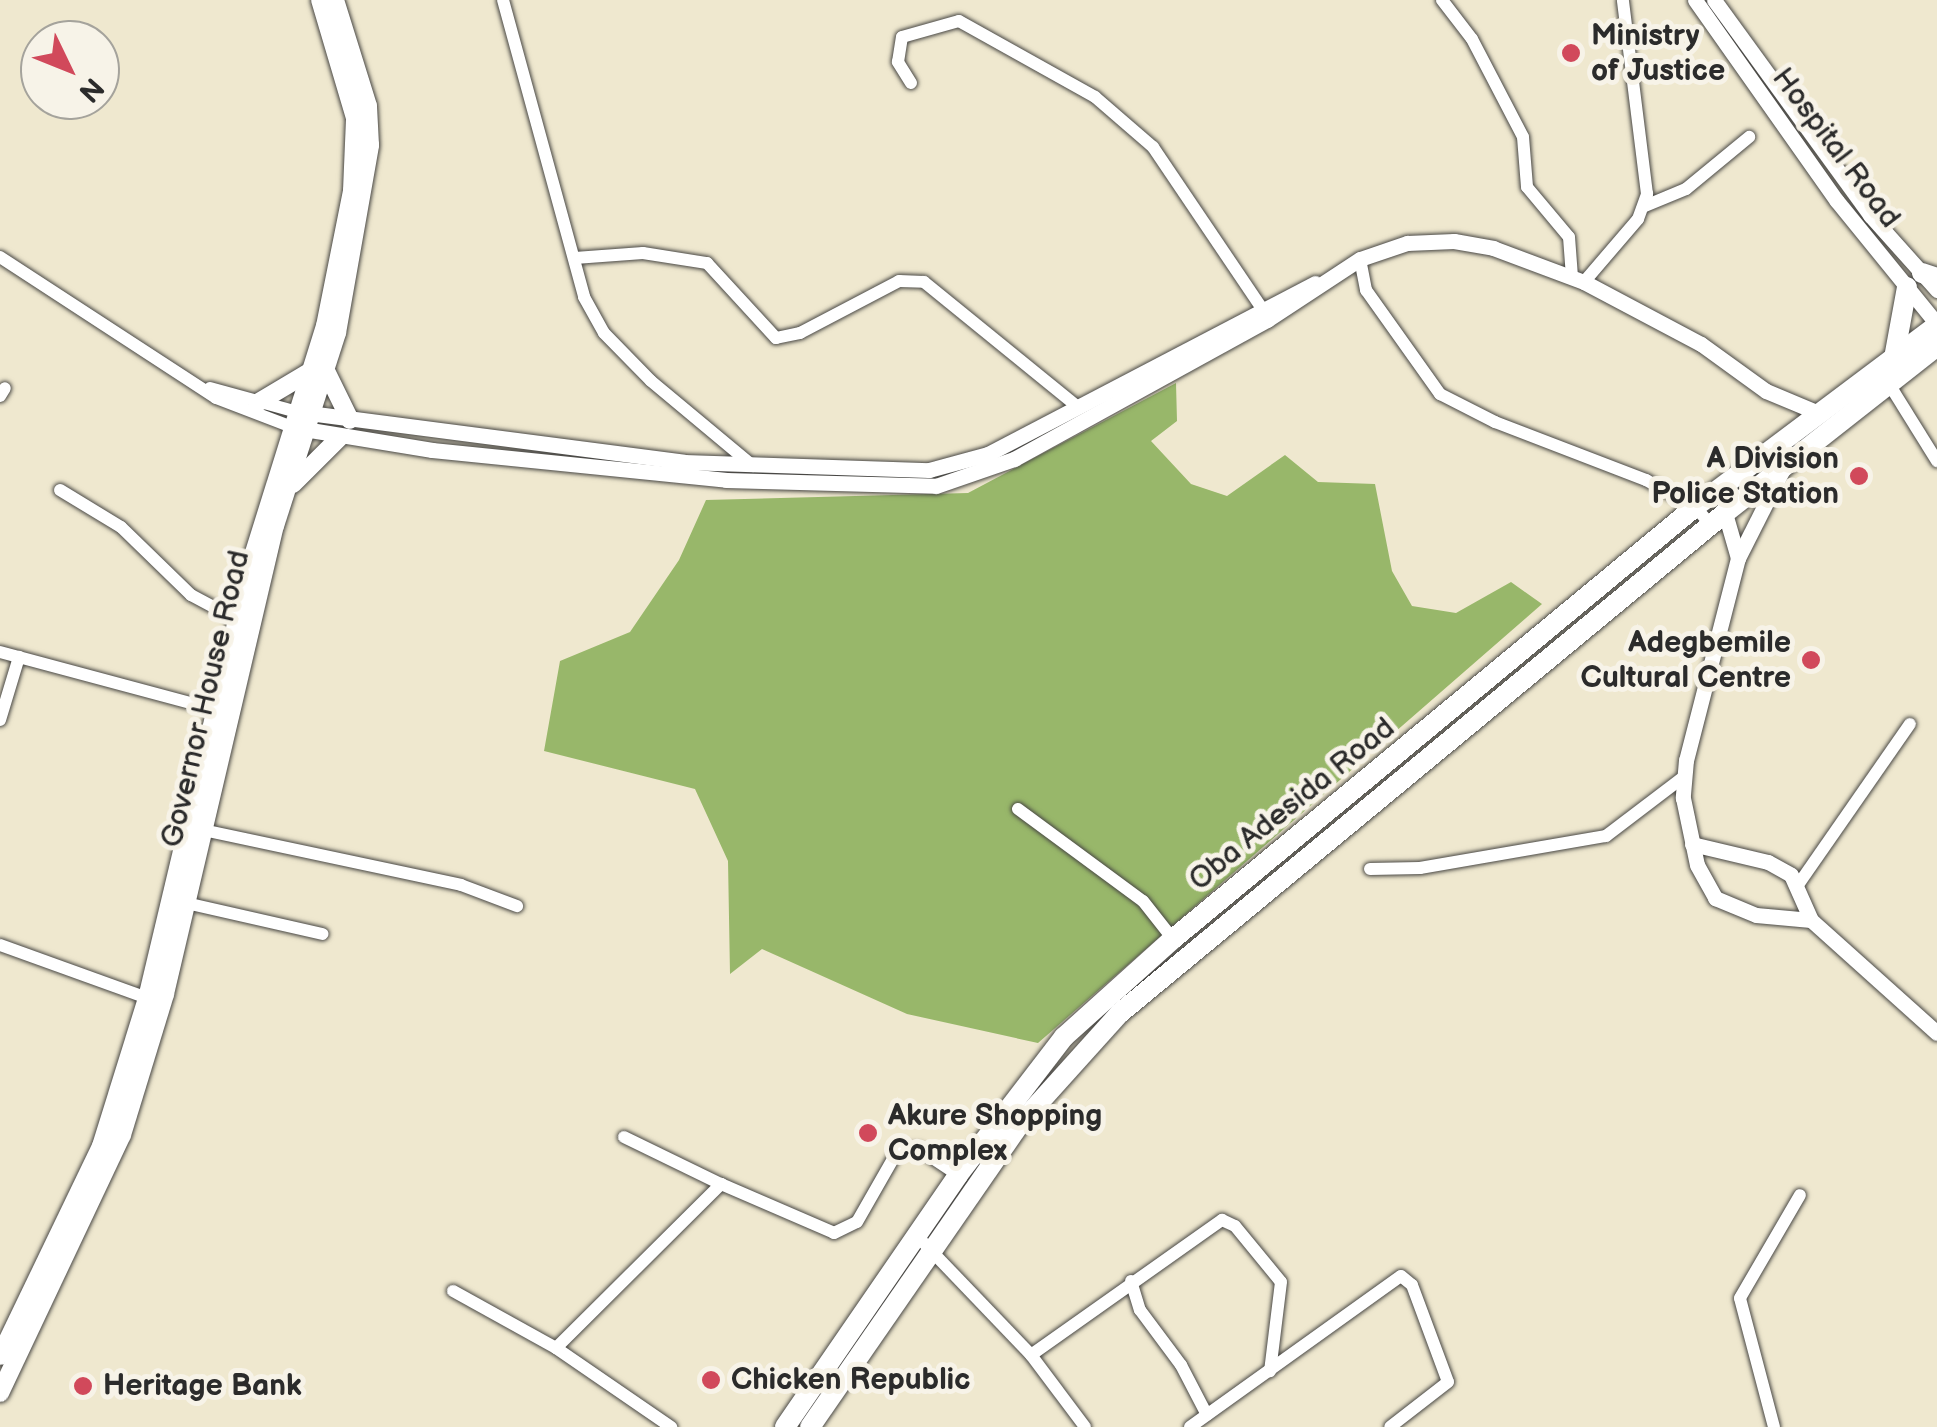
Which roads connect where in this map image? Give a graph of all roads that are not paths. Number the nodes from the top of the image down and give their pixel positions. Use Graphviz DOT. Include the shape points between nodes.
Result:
graph roads {
  1 [pos="320,0"];
  2 [pos="336,0"];
  3 [pos="503,0"];
  4 [pos="1442,0"];
  5 [pos="1623,0"];
  6 [pos="1695,0"];
  7 [pos="1714,0"];
  8 [pos="910,83"];
  9 [pos="1749,137"];
  10 [pos="1645,206"];
  11 [pos="0,257"];
  12 [pos="575,258"];
  13 [pos="1360,260"];
  14 [pos="1330,277"];
  15 [pos="1578,279"];
  16 [pos="1922,279"];
  17 [pos="1366,290"];
  18 [pos="1937,290"];
  19 [pos="1260,307"];
  20 [pos="1937,325"];
  21 [pos="1937,346"];
  22 [pos="1894,359"];
  23 [pos="319,372"];
  24 [pos="1889,384"];
  25 [pos="210,388"];
  26 [pos="260,402"];
  27 [pos="1078,408"];
  28 [pos="1821,414"];
  29 [pos="350,420"];
  30 [pos="303,421"];
  31 [pos="340,437"];
  32 [pos="1937,462"];
  33 [pos="754,468"];
  34 [pos="1783,468"];
  35 [pos="290,488"];
  36 [pos="60,490"];
  37 [pos="1696,507"];
  38 [pos="1718,519"];
  39 [pos="1738,558"];
  40 [pos="236,620"];
  41 [pos="0,652"];
  42 [pos="19,657"];
  43 [pos="220,711"];
  44 [pos="0,720"];
  45 [pos="1910,724"];
  46 [pos="1682,778"];
  47 [pos="1018,808"];
  48 [pos="203,830"];
  49 [pos="1692,844"];
  50 [pos="1370,869"];
  51 [pos="1798,885"];
  52 [pos="186,903"];
  53 [pos="518,906"];
  54 [pos="1811,920"];
  55 [pos="323,934"];
  56 [pos="1173,939"];
  57 [pos="0,945"];
  58 [pos="147,998"];
  59 [pos="1937,1033"];
  60 [pos="624,1137"];
  61 [pos="958,1175"];
  62 [pos="722,1184"];
  63 [pos="1800,1195"];
  64 [pos="926,1243"];
  65 [pos="1130,1281"];
  66 [pos="453,1291"];
  67 [pos="1112,1296"];
  68 [pos="1140,1310"];
  69 [pos="556,1348"];
  70 [pos="0,1356"];
  71 [pos="1031,1356"];
  72 [pos="1270,1371"];
  73 [pos="2,1381"];
  74 [pos="1207,1415"];
  75 [pos="671,1427"];
  76 [pos="785,1427"];
  77 [pos="810,1427"];
  78 [pos="1085,1427"];
  79 [pos="1190,1427"];
  80 [pos="1390,1427"];
  81 [pos="1774,1427"];
  1 -- 23 [label="main road, Governor House Road" via="352,100 355,136 352,191"];
  2 -- 23 [label="main road, Governor House Road" via="368,106 370,145 350,277"];
  3 -- 12 [label="street"];
  4 -- 15 [label="street" via="1472,38 1523,137 1527,186 1570,237"];
  5 -- 10 [label="street"];
  6 -- 16 [label="street, Hospital Road" via="1836,201"];
  7 -- 16 [label="street, Hospital Road"];
  8 -- 19 [label="street" via="898,62 902,36 959,22 1095,97 1153,147"];
  9 -- 10 [label="street" via="1686,189"];
  10 -- 15 [label="street"];
  11 -- 25 [label="street" via="71,309"];
  12 -- 27 [label="street" via="644,253 707,263 776,338 898,281 924,282"];
  12 -- 33 [label="street" via="584,297 604,332"];
  13 -- 14 [label="street"];
  13 -- 15 [label="street" via="1406,243 1454,242 1492,248"];
  13 -- 17 [label="street"];
  14 -- 17 [label="street"];
  14 -- 19 [label="street"];
  14 -- 31 [label="street" via="1267,320 1014,458 936,486 726,480"];
  15 -- 28 [label="street" via="1702,344 1766,392"];
  16 -- 18 [label="street, Hospital Road"];
  16 -- 20 [label="street, Hospital Road"];
  16 -- 22 [label="main road"];
  17 -- 37 [label="street" via="1452,402 1646,480"];
  19 -- 27 [label="street"];
  20 -- 22 [label="main road, Oba Adesida Road"];
  21 -- 24 [label="main road, Oba Adesida Road"];
  22 -- 28 [label="main road, Oba Adesida Road"];
  23 -- 26 [label="main road"];
  23 -- 29 [label="main road"];
  23 -- 30 [label="main road, Governor House Road"];
  24 -- 32 [label="street"];
  24 -- 34 [label="main road, Oba Adesida Road"];
  25 -- 26 [label="street"];
  25 -- 30 [label="street" via="245,414"];
  26 -- 30 [label="street"];
  27 -- 33 [label="street" via="955,465 865,472"];
  28 -- 37 [label="main road, Oba Adesida Road"];
  29 -- 30 [label="street"];
  29 -- 33 [label="street"];
  30 -- 31 [label="street"];
  30 -- 35 [label="main road, Governor House Road"];
  30 -- 40 [label="main road, Governor House Road"];
  31 -- 35 [label="main road"];
  34 -- 38 [label="main road, Oba Adesida Road"];
  34 -- 39 [label="street"];
  35 -- 43 [label="main road, Governor House Road"];
  36 -- 40 [label="street" via="121,527 191,595"];
  37 -- 38 [label="street"];
  37 -- 56 [label="main road, Oba Adesida Road"];
  38 -- 39 [label="street"];
  38 -- 64 [label="main road, Oba Adesida Road" via="1120,1013"];
  39 -- 46 [label="street"];
  40 -- 43 [label="main road, Governor House Road"];
  41 -- 42 [label="street"];
  42 -- 43 [label="street"];
  42 -- 44 [label="street"];
  43 -- 48 [label="main road, Governor House Road"];
  43 -- 58 [label="main road, Governor House Road"];
  45 -- 51 [label="street"];
  46 -- 49 [label="street"];
  46 -- 50 [label="street" via="1606,836 1420,868"];
  47 -- 56 [label="street" via="1143,901"];
  48 -- 52 [label="main road, Governor House Road"];
  48 -- 53 [label="street" via="461,885"];
  49 -- 51 [label="street" via="1778,866"];
  49 -- 54 [label="street" via="1702,878 1723,904"];
  51 -- 54 [label="street"];
  52 -- 55 [label="street"];
  52 -- 73 [label="main road, Governor House Road" via="122,1136"];
  54 -- 59 [label="street"];
  56 -- 61 [label="main road, Oba Adesida Road" via="1064,1037"];
  57 -- 58 [label="street"];
  58 -- 70 [label="main road, Governor House Road" via="102,1146"];
  60 -- 62 [label="street"];
  61 -- 62 [label="street" via="919,1149 898,1150 856,1222 834,1233"];
  61 -- 64 [label="main road, Oba Adesida Road"];
  62 -- 69 [label="street"];
  63 -- 81 [label="street" via="1740,1298"];
  64 -- 71 [label="street"];
  64 -- 76 [label="main road, Oba Adesida Road"];
  64 -- 77 [label="main road, Oba Adesida Road"];
  65 -- 67 [label="street"];
  65 -- 68 [label="street"];
  65 -- 72 [label="street" via="1216,1220 1235,1226 1281,1282"];
  66 -- 69 [label="street"];
  67 -- 68 [label="street"];
  67 -- 71 [label="street"];
  68 -- 74 [label="street"];
  69 -- 75 [label="street"];
  71 -- 78 [label="street"];
  72 -- 74 [label="street"];
  72 -- 80 [label="street" via="1394,1278 1406,1279 1448,1382"];
  74 -- 79 [label="street"];
}
